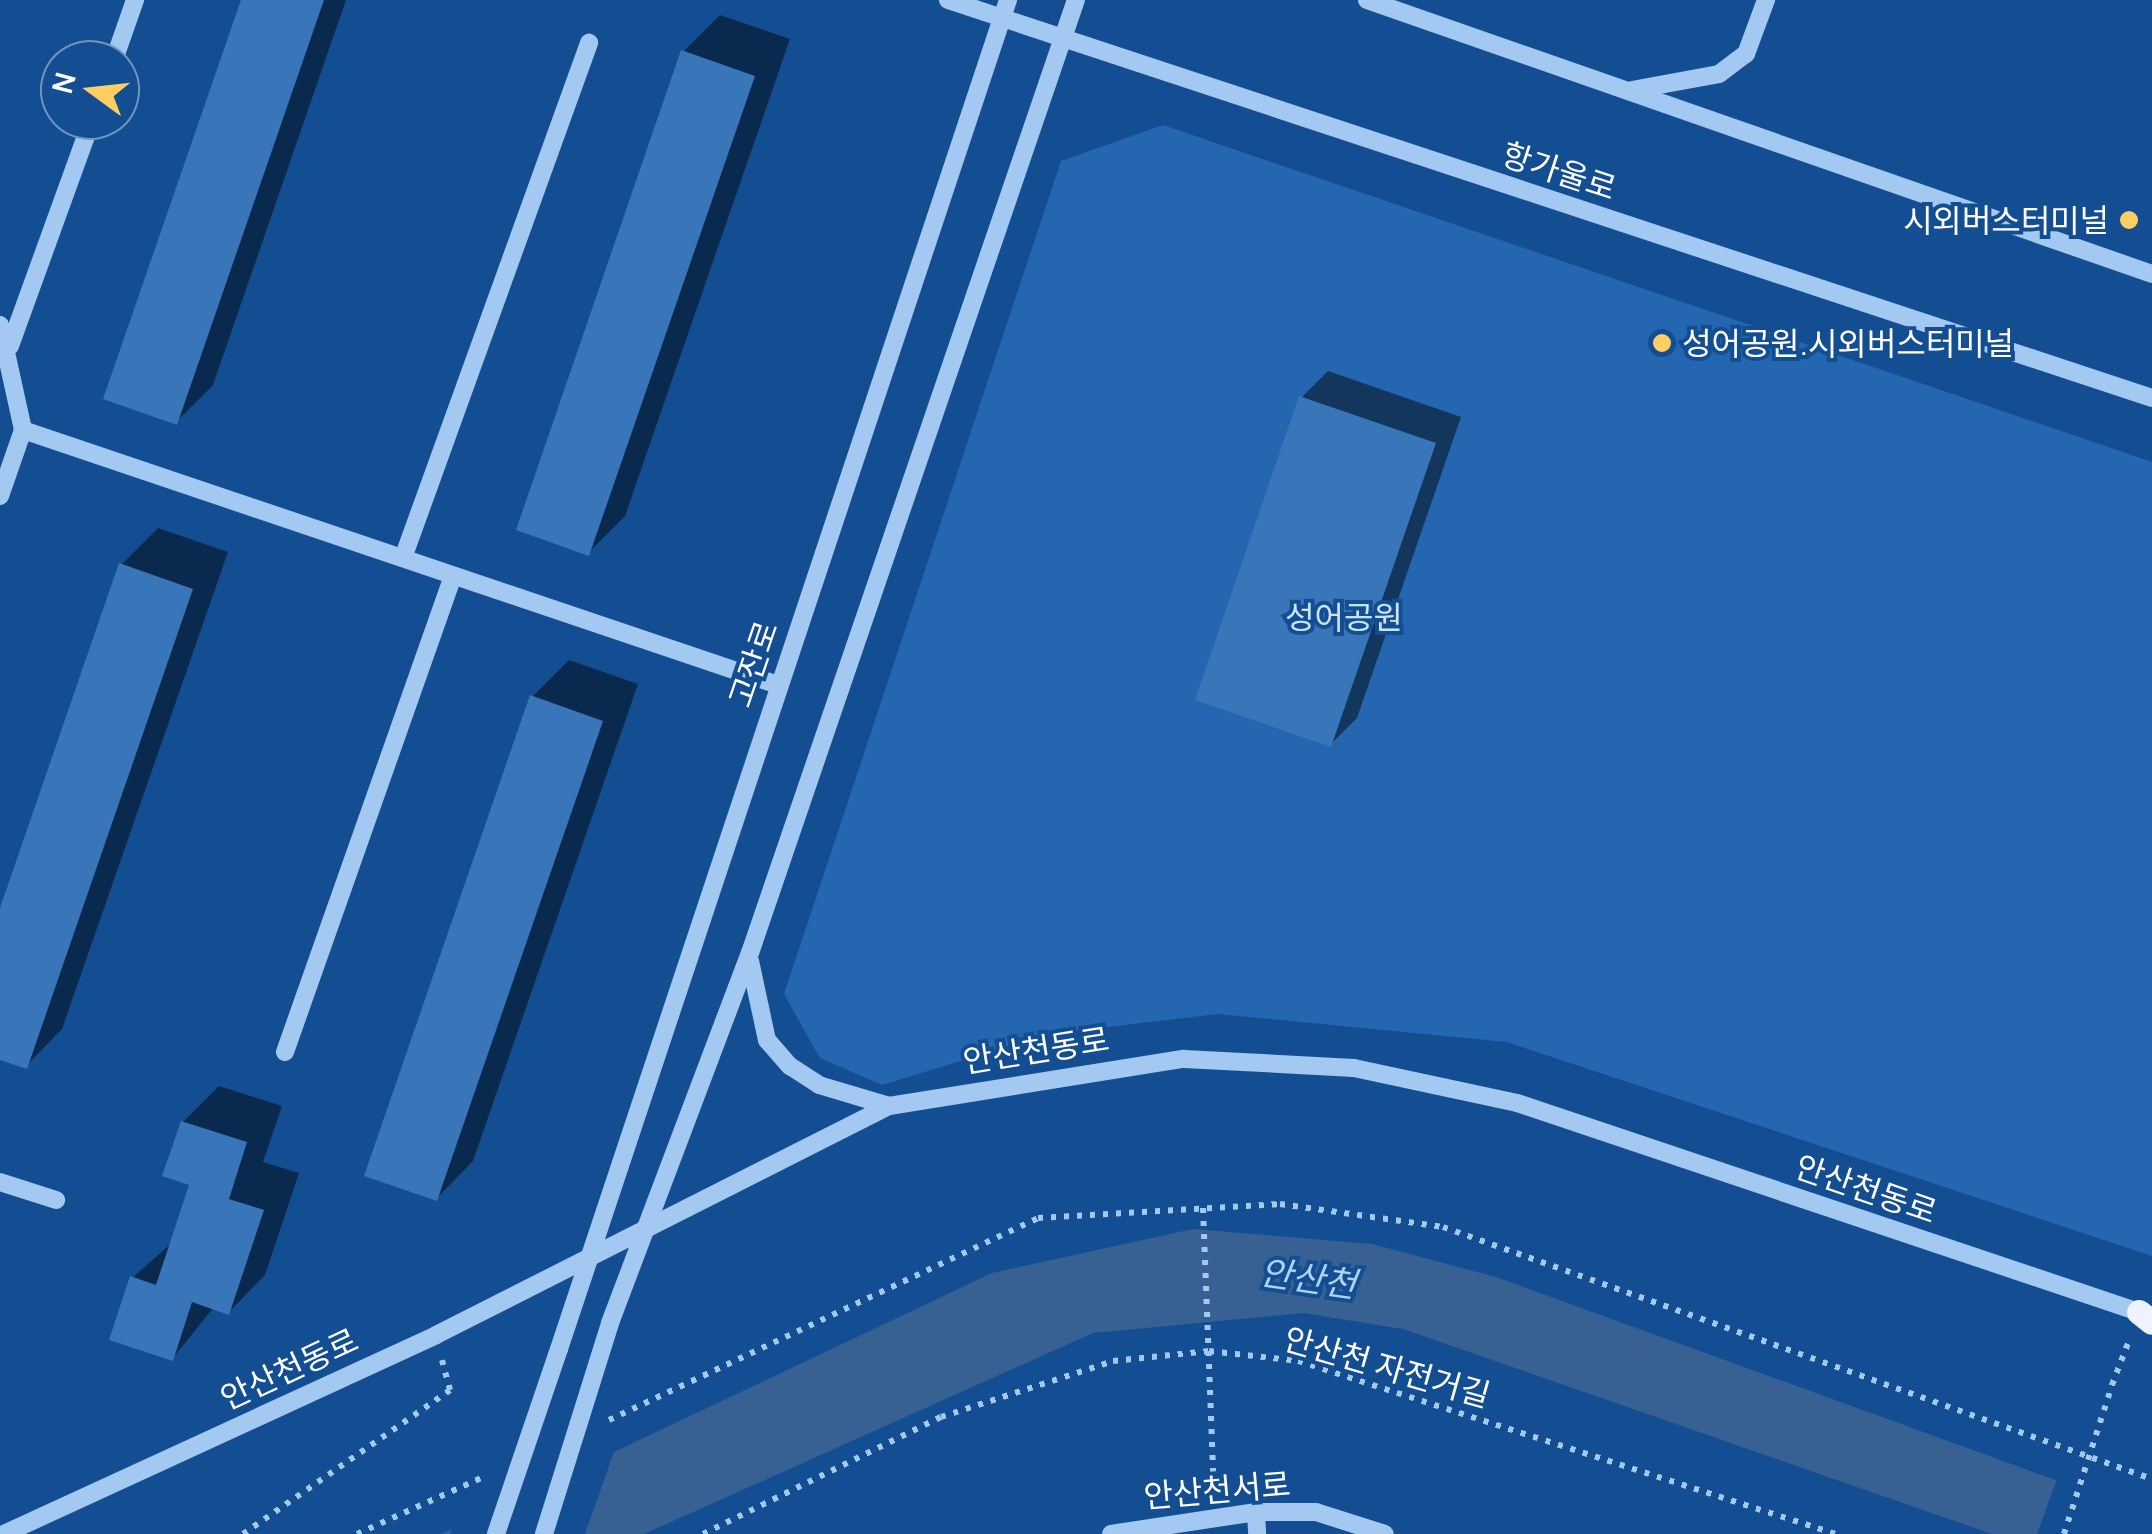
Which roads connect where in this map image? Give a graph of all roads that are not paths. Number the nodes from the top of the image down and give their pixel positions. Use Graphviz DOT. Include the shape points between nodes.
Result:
graph roads {
  1 [pos="136,0"];
  2 [pos="948,0"];
  3 [pos="1076,0"];
  4 [pos="1366,0"];
  5 [pos="1766,0"];
  6 [pos="1005,9"];
  7 [pos="1063,39"];
  8 [pos="121,40"];
  9 [pos="589,43"];
  10 [pos="1626,90"];
  11 [pos="85,140"];
  12 [pos="2152,274"];
  13 [pos="0,326"];
  14 [pos="10,346"];
  15 [pos="2152,398"];
  16 [pos="22,430"];
  17 [pos="0,496"];
  18 [pos="403,558"];
  19 [pos="454,576"];
  20 [pos="778,684"];
  21 [pos="750,953"];
  22 [pos="285,1052"];
  23 [pos="889,1106"];
  24 [pos="0,1182"];
  25 [pos="56,1200"];
  26 [pos="642,1226"];
  27 [pos="586,1258"];
  28 [pos="2148,1315"];
  29 [pos="1256,1512"];
  30 [pos="4,1534"];
  31 [pos="496,1534"];
  32 [pos="544,1534"];
  33 [pos="1112,1534"];
  34 [pos="1257,1534"];
  35 [pos="1384,1534"];
  1 -- 8 [label="street"];
  2 -- 6 [label="street, 항가울로"];
  3 -- 7 [label="street"];
  4 -- 10 [label="street"];
  5 -- 10 [label="street" via="1746,54 1719,74"];
  6 -- 7 [label="street, 항가울로"];
  6 -- 20 [label="street, 고잔로"];
  7 -- 15 [label="street, 항가울로"];
  7 -- 21 [label="street"];
  9 -- 18 [label="street"];
  10 -- 12 [label="street"];
  11 -- 14 [label="street"];
  13 -- 14 [label="street"];
  14 -- 16 [label="street"];
  16 -- 17 [label="street"];
  16 -- 18 [label="street"];
  18 -- 19 [label="street"];
  19 -- 20 [label="street"];
  19 -- 22 [label="street"];
  20 -- 27 [label="street, 고잔로"];
  21 -- 23 [label="street" via="767,1040 790,1066 818,1085"];
  21 -- 26 [label="street"];
  23 -- 26 [label="street, 안산천동로"];
  23 -- 28 [label="street, 안산천동로" via="1184,1059 1354,1068 1518,1104"];
  24 -- 25 [label="street"];
  26 -- 27 [label="street, 안산천동로"];
  26 -- 32 [label="street, bridge"];
  27 -- 30 [label="street, 안산천동로" via="436,1335"];
  27 -- 31 [label="street, 고잔로, bridge"];
  29 -- 33 [label="street, 안산천서로"];
  29 -- 34 [label="street"];
  29 -- 35 [label="street, 안산천서로" via="1316,1512"];
}
